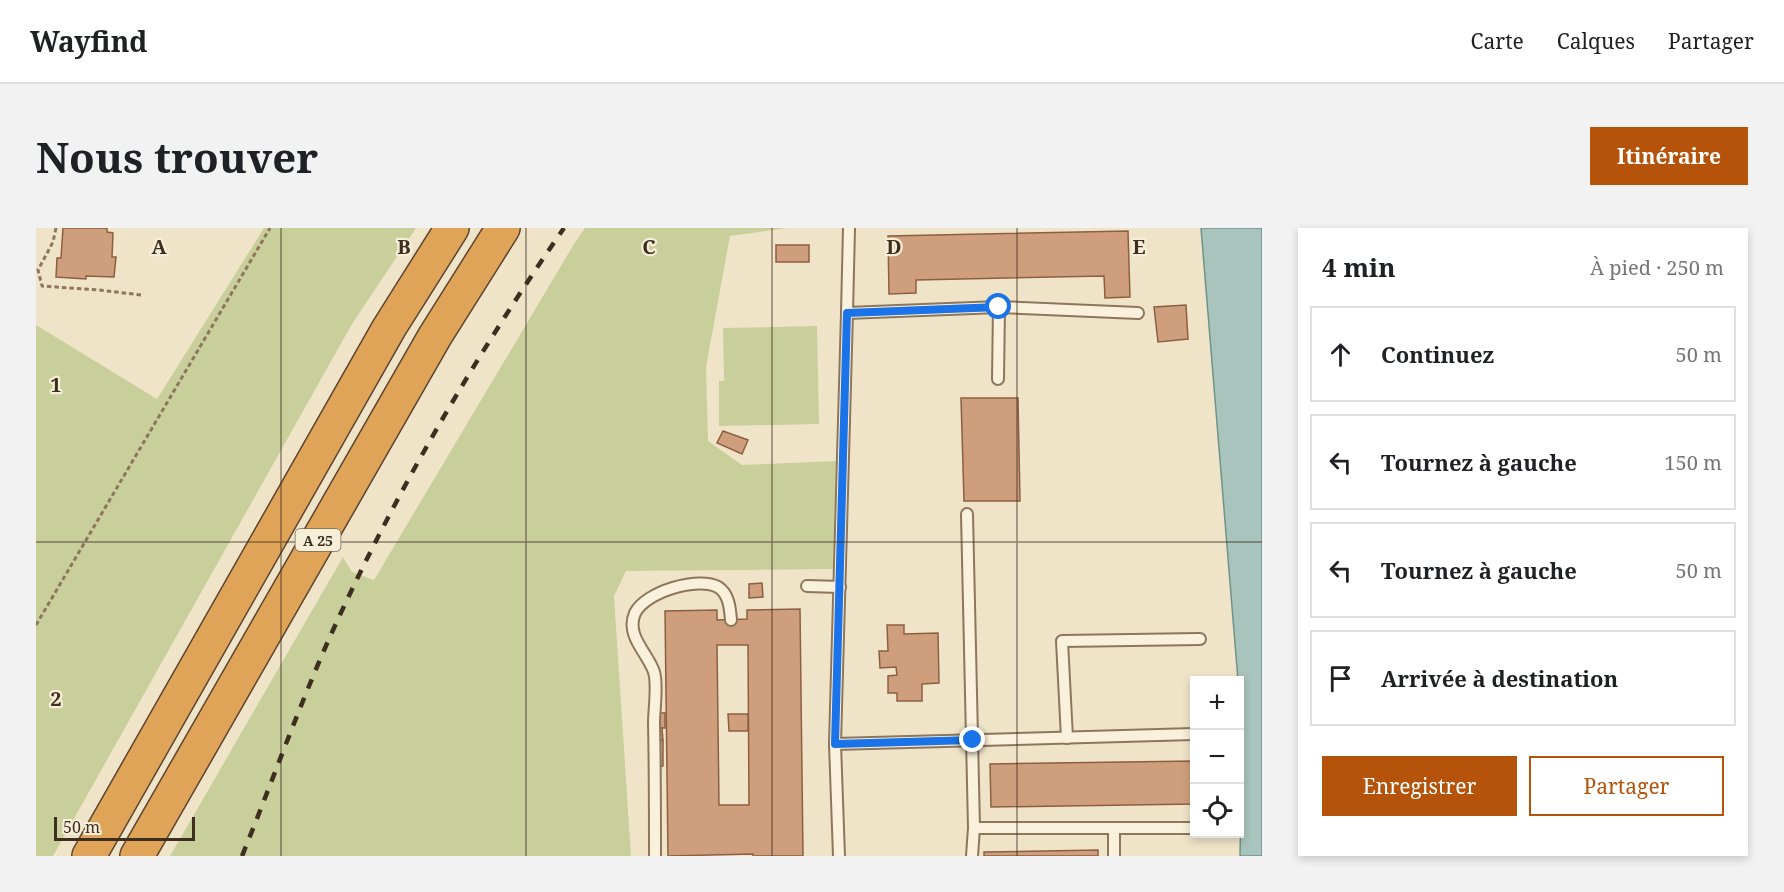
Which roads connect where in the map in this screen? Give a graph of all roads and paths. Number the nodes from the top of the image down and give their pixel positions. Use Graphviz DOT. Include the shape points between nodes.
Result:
graph roads {
  1 [pos="56,228"];
  2 [pos="270,228"];
  3 [pos="452,228"];
  4 [pos="504,228"];
  5 [pos="849,228"];
  6 [pos="141,296"];
  7 [pos="999,307"];
  8 [pos="847,313"];
  9 [pos="1138,313"];
  10 [pos="999,379"];
  11 [pos="967,513"];
  12 [pos="807,586"];
  13 [pos="840,587"];
  14 [pos="731,620"];
  15 [pos="36,625"];
  16 [pos="1200,639"];
  17 [pos="1190,734"];
  18 [pos="1067,738"];
  19 [pos="973,740"];
  20 [pos="835,744"];
  21 [pos="974,828"];
  22 [pos="1114,828"];
  23 [pos="1190,828"];
  24 [pos="89,856"];
  25 [pos="138,856"];
  26 [pos="655,856"];
  27 [pos="839,856"];
  28 [pos="972,856"];
  29 [pos="1114,856"];
  1 -- 6 [label="path" via="38,270 42,286"];
  2 -- 15 [label="path"];
  3 -- 24 [label="highway, A 25" via="389,328"];
  4 -- 25 [label="highway, A 25" via="435,336"];
  5 -- 8 [label="lane"];
  7 -- 8 [label="lane"];
  7 -- 9 [label="lane"];
  7 -- 10 [label="lane"];
  8 -- 13 [label="lane"];
  11 -- 19 [label="lane"];
  12 -- 13 [label="lane"];
  13 -- 20 [label="lane"];
  14 -- 26 [label="lane" via="730,603 718,587 697,583 650,597 636,613 636,641 654,673"];
  16 -- 18 [label="lane" via="1062,641"];
  17 -- 18 [label="lane"];
  18 -- 19 [label="lane"];
  19 -- 20 [label="lane"];
  19 -- 21 [label="lane"];
  20 -- 27 [label="lane"];
  21 -- 22 [label="lane"];
  21 -- 28 [label="lane"];
  22 -- 23 [label="lane"];
  22 -- 29 [label="lane"];
}
